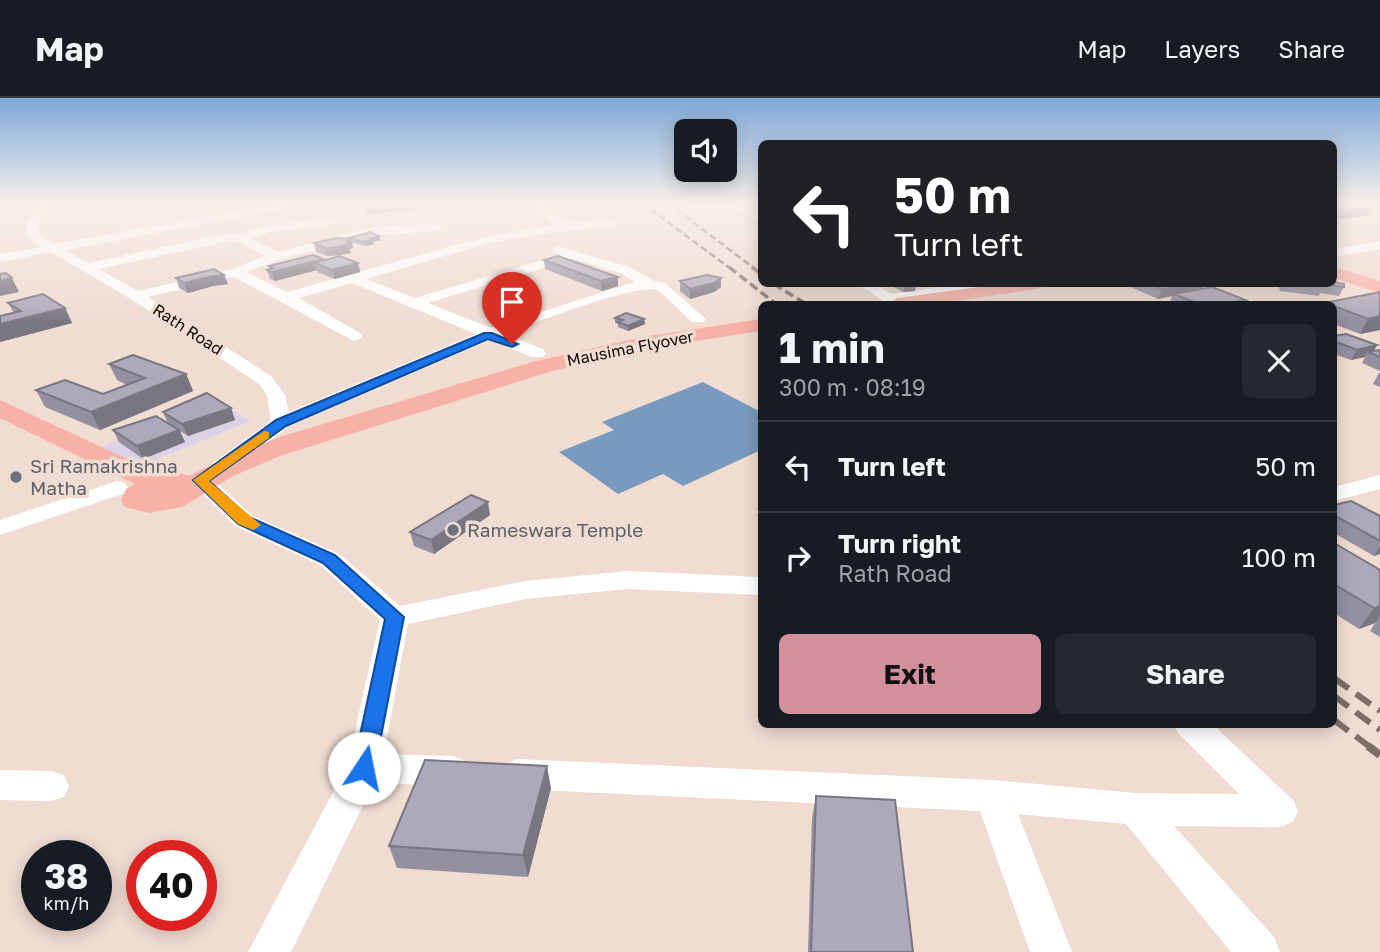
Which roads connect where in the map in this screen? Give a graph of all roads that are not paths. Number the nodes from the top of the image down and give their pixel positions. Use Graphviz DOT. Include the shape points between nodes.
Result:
graph roads {
  1 [pos="43,243"];
  2 [pos="85,243"];
  3 [pos="202,243"];
  4 [pos="250,243"];
  5 [pos="327,243"];
  6 [pos="483,243"];
  7 [pos="531,243"];
  8 [pos="1380,245"];
  9 [pos="52,249"];
  10 [pos="1337,252"];
  11 [pos="572,255"];
  12 [pos="276,256"];
  13 [pos="0,258"];
  14 [pos="1337,264"];
  15 [pos="88,267"];
  16 [pos="236,272"];
  17 [pos="1337,273"];
  18 [pos="1380,276"];
  19 [pos="352,278"];
  20 [pos="648,283"];
  21 [pos="869,287"];
  22 [pos="972,287"];
  23 [pos="1015,287"];
  24 [pos="1201,287"];
  25 [pos="1380,287"];
  26 [pos="136,296"];
  27 [pos="286,297"];
  28 [pos="892,301"];
  29 [pos="905,301"];
  30 [pos="910,301"];
  31 [pos="1241,301"];
  32 [pos="414,303"];
  33 [pos="698,319"];
  34 [pos="758,325"];
  35 [pos="488,335"];
  36 [pos="354,336"];
  37 [pos="537,353"];
  38 [pos="0,408"];
  39 [pos="281,423"];
  40 [pos="0,431"];
  41 [pos="1380,482"];
  42 [pos="169,485"];
  43 [pos="1337,493"];
  44 [pos="0,528"];
  45 [pos="758,586"];
  46 [pos="394,617"];
  47 [pos="1194,728"];
  48 [pos="364,768"];
  49 [pos="0,785"];
  50 [pos="51,786"];
  51 [pos="993,796"];
  52 [pos="1136,809"];
  53 [pos="269,952"];
  54 [pos="1051,952"];
  55 [pos="1259,952"];
  1 -- 9 [label="street, Rath Road"];
  2 -- 9 [label="street"];
  3 -- 15 [label="street"];
  4 -- 12 [label="street"];
  5 -- 12 [label="street"];
  6 -- 19 [label="street"];
  7 -- 11 [label="street"];
  8 -- 10 [label="street"];
  9 -- 13 [label="street"];
  9 -- 15 [label="street, Rath Road"];
  11 -- 20 [label="street" via="625,270"];
  11 -- 32 [label="street"];
  12 -- 16 [label="street"];
  14 -- 18 [label="main road"];
  15 -- 26 [label="street, Rath Road"];
  16 -- 26 [label="street"];
  16 -- 27 [label="street"];
  17 -- 25 [label="main road"];
  19 -- 27 [label="street"];
  19 -- 32 [label="street"];
  20 -- 33 [label="street" via="660,286"];
  20 -- 35 [label="street"];
  21 -- 28 [label="street"];
  22 -- 29 [label="street"];
  23 -- 30 [label="main road"];
  24 -- 31 [label="street"];
  26 -- 39 [label="street, Rath Road" via="265,380 276,395"];
  27 -- 36 [label="street"];
  32 -- 35 [label="street"];
  34 -- 42 [label="main road, Mausima Flyover" via="555,363"];
  35 -- 37 [label="street"];
  35 -- 39 [label="street"];
  38 -- 42 [label="main road"];
  39 -- 42 [label="street"];
  40 -- 42 [label="main road"];
  41 -- 43 [label="street"];
  42 -- 44 [label="street"];
  42 -- 46 [label="street" via="329,559"];
  45 -- 46 [label="street" via="628,580 525,590"];
  46 -- 48 [label="street"];
  47 -- 52 [label="street" via="1280,811"];
  48 -- 51 [label="street"];
  48 -- 53 [label="street"];
  49 -- 50 [label="street"];
  51 -- 52 [label="street"];
  51 -- 54 [label="street"];
  52 -- 55 [label="street"];
}
